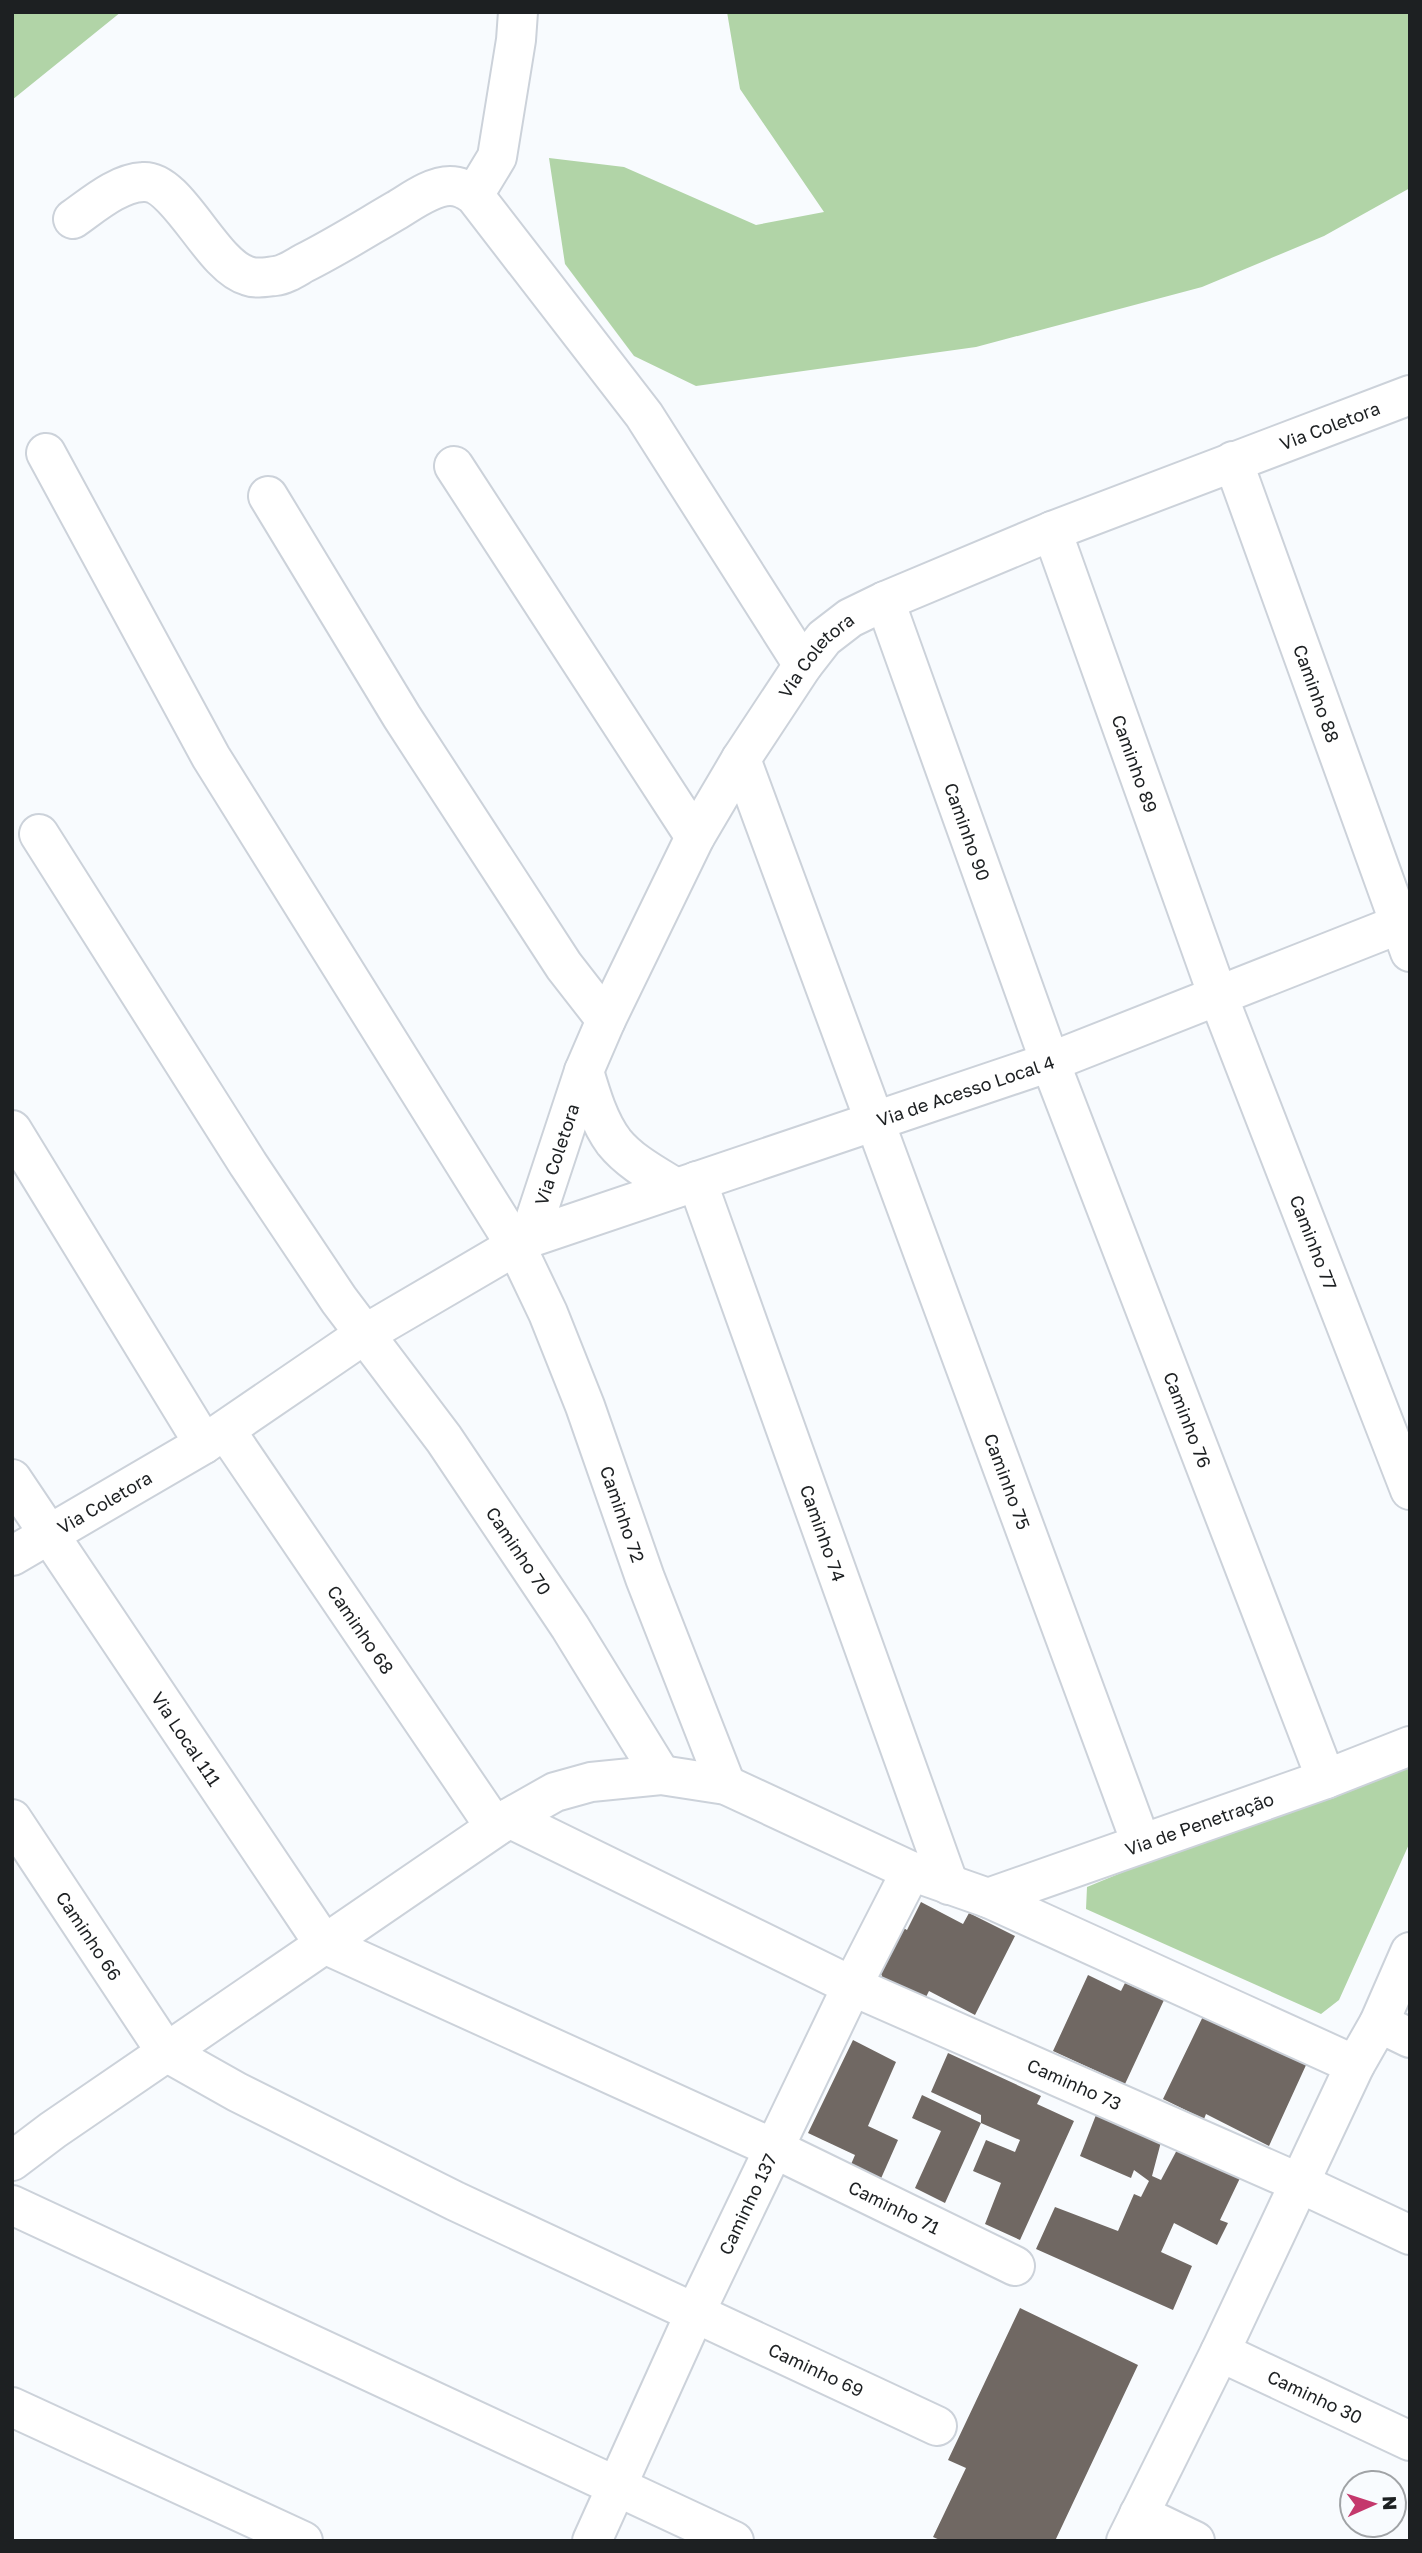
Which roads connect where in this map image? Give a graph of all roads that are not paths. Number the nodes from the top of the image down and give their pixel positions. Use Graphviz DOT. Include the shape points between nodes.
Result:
graph roads {
  1 [pos="517,12"];
  2 [pos="474,195"];
  3 [pos="73,219"];
  4 [pos="1406,406"];
  5 [pos="46,453"];
  6 [pos="1233,461"];
  7 [pos="454,466"];
  8 [pos="268,496"];
  9 [pos="1052,531"];
  10 [pos="885,601"];
  11 [pos="803,665"];
  12 [pos="741,759"];
  13 [pos="39,834"];
  14 [pos="695,836"];
  15 [pos="1406,932"];
  16 [pos="1217,996"];
  17 [pos="606,1020"];
  18 [pos="1050,1062"];
  19 [pos="584,1071"];
  20 [pos="874,1120"];
  21 [pos="12,1130"];
  22 [pos="687,1185"];
  23 [pos="523,1242"];
  24 [pos="365,1334"];
  25 [pos="215,1438"];
  26 [pos="12,1479"];
  27 [pos="1410,1490"];
  28 [pos="49,1534"];
  29 [pos="12,1556"];
  30 [pos="1410,1746"];
  31 [pos="661,1774"];
  32 [pos="1326,1779"];
  33 [pos="726,1785"];
  34 [pos="12,1819"];
  35 [pos="502,1823"];
  36 [pos="1141,1843"];
  37 [pos="911,1871"];
  38 [pos="949,1885"];
  39 [pos="988,1898"];
  40 [pos="324,1944"];
  41 [pos="1410,1952"];
  42 [pos="852,1986"];
  43 [pos="1394,2030"];
  44 [pos="166,2052"];
  45 [pos="1355,2064"];
  46 [pos="775,2149"];
  47 [pos="13,2160"];
  48 [pos="1297,2182"];
  49 [pos="12,2205"];
  50 [pos="1410,2235"];
  51 [pos="1015,2266"];
  52 [pos="695,2314"];
  53 [pos="1220,2352"];
  54 [pos="12,2407"];
  55 [pos="937,2426"];
  56 [pos="1410,2441"];
  57 [pos="616,2486"];
  58 [pos="1133,2528"];
  59 [pos="303,2541"];
  60 [pos="592,2541"];
  61 [pos="734,2541"];
  62 [pos="1195,2541"];
  1 -- 2 [label="street" via="497,157"];
  2 -- 3 [label="street" via="462,187 448,186 425,194 325,253 280,275 262,278 235,270 157,184 125,187"];
  2 -- 11 [label="street" via="644,415"];
  4 -- 6 [label="street, Via Coletora"];
  5 -- 23 [label="street, Caminho 72" via="211,757"];
  6 -- 9 [label="street, Via Coletora"];
  6 -- 15 [label="street, Caminho 88"];
  7 -- 14 [label="street"];
  8 -- 17 [label="street" via="439,775 564,966"];
  9 -- 10 [label="street, Via Coletora"];
  9 -- 16 [label="street, Caminho 89"];
  10 -- 11 [label="street, Via Coletora" via="850,618 824,638"];
  10 -- 18 [label="street, Caminho 90"];
  11 -- 12 [label="street, Via Coletora"];
  12 -- 14 [label="street, Via Coletora"];
  12 -- 20 [label="street, Caminho 75"];
  13 -- 24 [label="street, Caminho 70" via="248,1164"];
  14 -- 17 [label="street, Via Coletora"];
  15 -- 16 [label="street, Via de Acesso Local 4"];
  16 -- 18 [label="street, Via de Acesso Local 4"];
  16 -- 27 [label="street, Caminho 77"];
  17 -- 19 [label="street, Via Coletora"];
  18 -- 20 [label="street, Via de Acesso Local 4"];
  18 -- 32 [label="street, Caminho 76"];
  19 -- 22 [label="street" via="614,1142 636,1163"];
  19 -- 23 [label="street, Via Coletora"];
  20 -- 22 [label="street, Via de Acesso Local 4"];
  20 -- 36 [label="street, Caminho 75"];
  21 -- 25 [label="street, Caminho 68"];
  22 -- 23 [label="street, Via de Acesso Local 4"];
  22 -- 38 [label="street, Caminho 74"];
  23 -- 24 [label="street, Via Coletora"];
  23 -- 33 [label="street, Caminho 72"];
  24 -- 25 [label="street, Via Coletora"];
  24 -- 31 [label="street, Caminho 70" via="444,1439 570,1627"];
  25 -- 28 [label="street, Via Coletora"];
  25 -- 35 [label="street, Caminho 68"];
  26 -- 28 [label="street, Via Local 111"];
  28 -- 29 [label="street, Via Coletora"];
  28 -- 40 [label="street, Via Local 111"];
  30 -- 32 [label="street, Via de Penetração"];
  31 -- 33 [label="street"];
  31 -- 35 [label="street" via="591,1782 555,1793"];
  32 -- 36 [label="street, Via de Penetração"];
  33 -- 37 [label="street"];
  34 -- 44 [label="street, Caminho 66"];
  35 -- 40 [label="street"];
  35 -- 42 [label="street, Caminho 73"];
  36 -- 39 [label="street, Via de Penetração"];
  37 -- 38 [label="street"];
  37 -- 42 [label="street, Caminho 137"];
  38 -- 39 [label="street"];
  39 -- 45 [label="street"];
  40 -- 44 [label="street"];
  40 -- 46 [label="street, Caminho 71"];
  41 -- 43 [label="street"];
  42 -- 46 [label="street, Caminho 137"];
  42 -- 48 [label="street, Caminho 73"];
  43 -- 45 [label="street"];
  44 -- 47 [label="street"];
  44 -- 52 [label="street, Caminho 69" via="443,2195"];
  45 -- 48 [label="street"];
  46 -- 51 [label="street, Caminho 71"];
  46 -- 52 [label="street, Caminho 137"];
  48 -- 50 [label="street, Caminho 73"];
  48 -- 53 [label="street"];
  49 -- 57 [label="street"];
  52 -- 55 [label="street, Caminho 69"];
  52 -- 57 [label="street, Caminho 137"];
  53 -- 56 [label="street, Caminho 30"];
  53 -- 58 [label="street"];
  54 -- 59 [label="street"];
  57 -- 60 [label="street, Caminho 137"];
  57 -- 61 [label="street"];
  58 -- 62 [label="street"];
}
